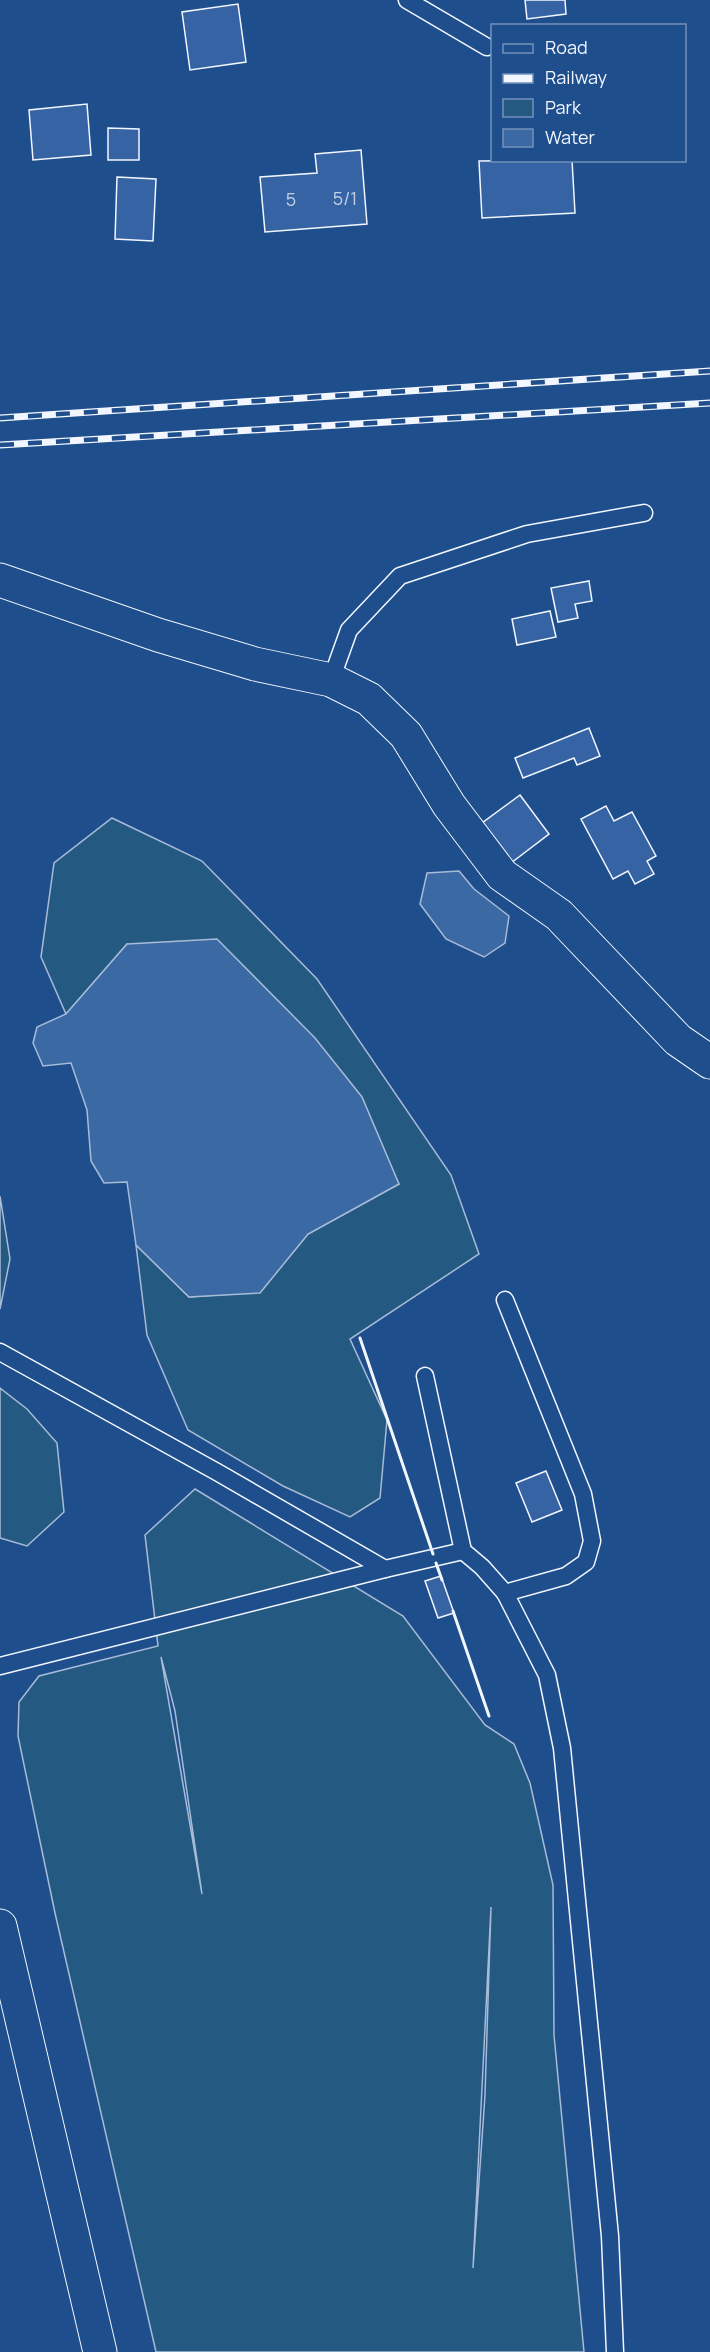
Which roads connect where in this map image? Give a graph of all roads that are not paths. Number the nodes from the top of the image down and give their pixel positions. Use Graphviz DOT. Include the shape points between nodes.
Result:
graph roads {
  1 [pos="407,0"];
  2 [pos="487,47"];
  3 [pos="644,513"];
  4 [pos="0,580"];
  5 [pos="331,680"];
  6 [pos="710,1062"];
  7 [pos="504,1300"];
  8 [pos="0,1352"];
  9 [pos="424,1376"];
  10 [pos="463,1551"];
  11 [pos="385,1569"];
  12 [pos="505,1593"];
  13 [pos="0,1666"];
  14 [pos="0,1926"];
  15 [pos="100,2352"];
  16 [pos="615,2352"];
  1 -- 2 [label="lane"];
  3 -- 5 [label="lane" via="527,534 400,576 349,630"];
  4 -- 5 [label="street" via="158,635 255,664"];
  5 -- 6 [label="street" via="369,699 406,735 449,805 502,875 559,915 678,1040"];
  7 -- 12 [label="lane" via="582,1494 592,1541 586,1562 566,1576"];
  8 -- 11 [label="lane"];
  9 -- 10 [label="lane"];
  10 -- 11 [label="lane"];
  10 -- 12 [label="lane"];
  11 -- 13 [label="lane"];
  12 -- 16 [label="lane" via="547,1675 562,1748 610,2236"];
  14 -- 15 [label="street"];
}
